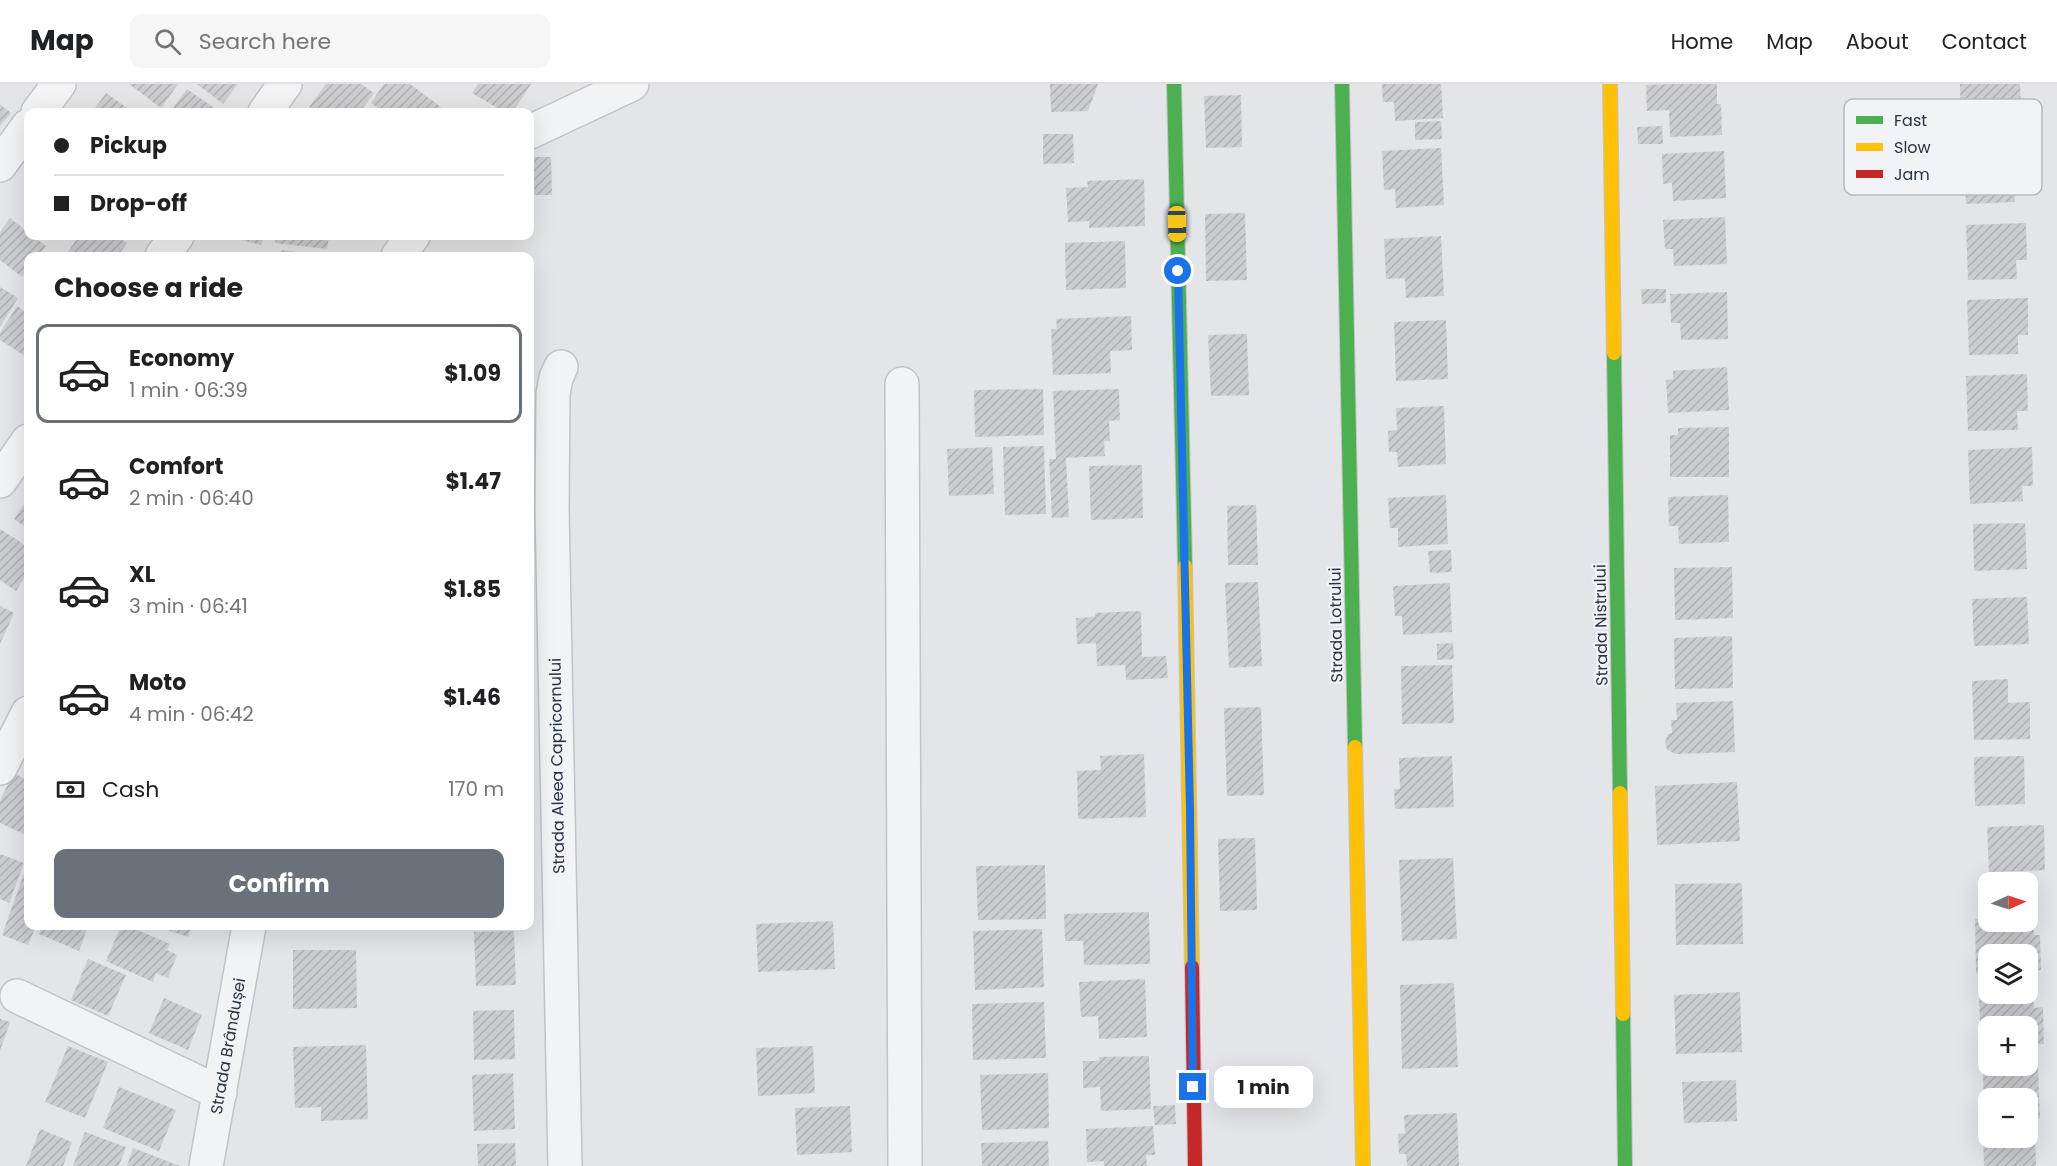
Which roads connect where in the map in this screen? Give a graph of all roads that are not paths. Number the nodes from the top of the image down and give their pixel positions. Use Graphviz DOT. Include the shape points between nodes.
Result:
graph roads {
  1 [pos="59,84"];
  2 [pos="285,84"];
  3 [pos="632,84"];
  4 [pos="1174,84"];
  5 [pos="1342,84"];
  6 [pos="1610,84"];
  7 [pos="41,108"];
  8 [pos="268,108"];
  9 [pos="534,130"];
  10 [pos="24,132"];
  11 [pos="0,165"];
  12 [pos="561,367"];
  13 [pos="902,384"];
  14 [pos="24,447"];
  15 [pos="0,481"];
  16 [pos="24,721"];
  17 [pos="0,768"];
  18 [pos="248,930"];
  19 [pos="17,996"];
  20 [pos="220,1093"];
  21 [pos="206,1166"];
  22 [pos="565,1166"];
  23 [pos="905,1166"];
  24 [pos="1195,1166"];
  25 [pos="1363,1166"];
  26 [pos="1625,1166"];
  1 -- 7 [label="street"];
  2 -- 8 [label="street"];
  3 -- 9 [label="street"];
  4 -- 24 [label="street"];
  5 -- 25 [label="street, Strada Lotrului"];
  6 -- 26 [label="street, Strada Nistrului"];
  10 -- 11 [label="street"];
  12 -- 22 [label="street, Strada Aleea Capricornului" via="553,394 552,509"];
  13 -- 23 [label="street"];
  14 -- 15 [label="street"];
  16 -- 17 [label="street"];
  18 -- 20 [label="street, Strada Brândușei"];
  19 -- 20 [label="street"];
  20 -- 21 [label="street, Strada Brândușei"];
}
